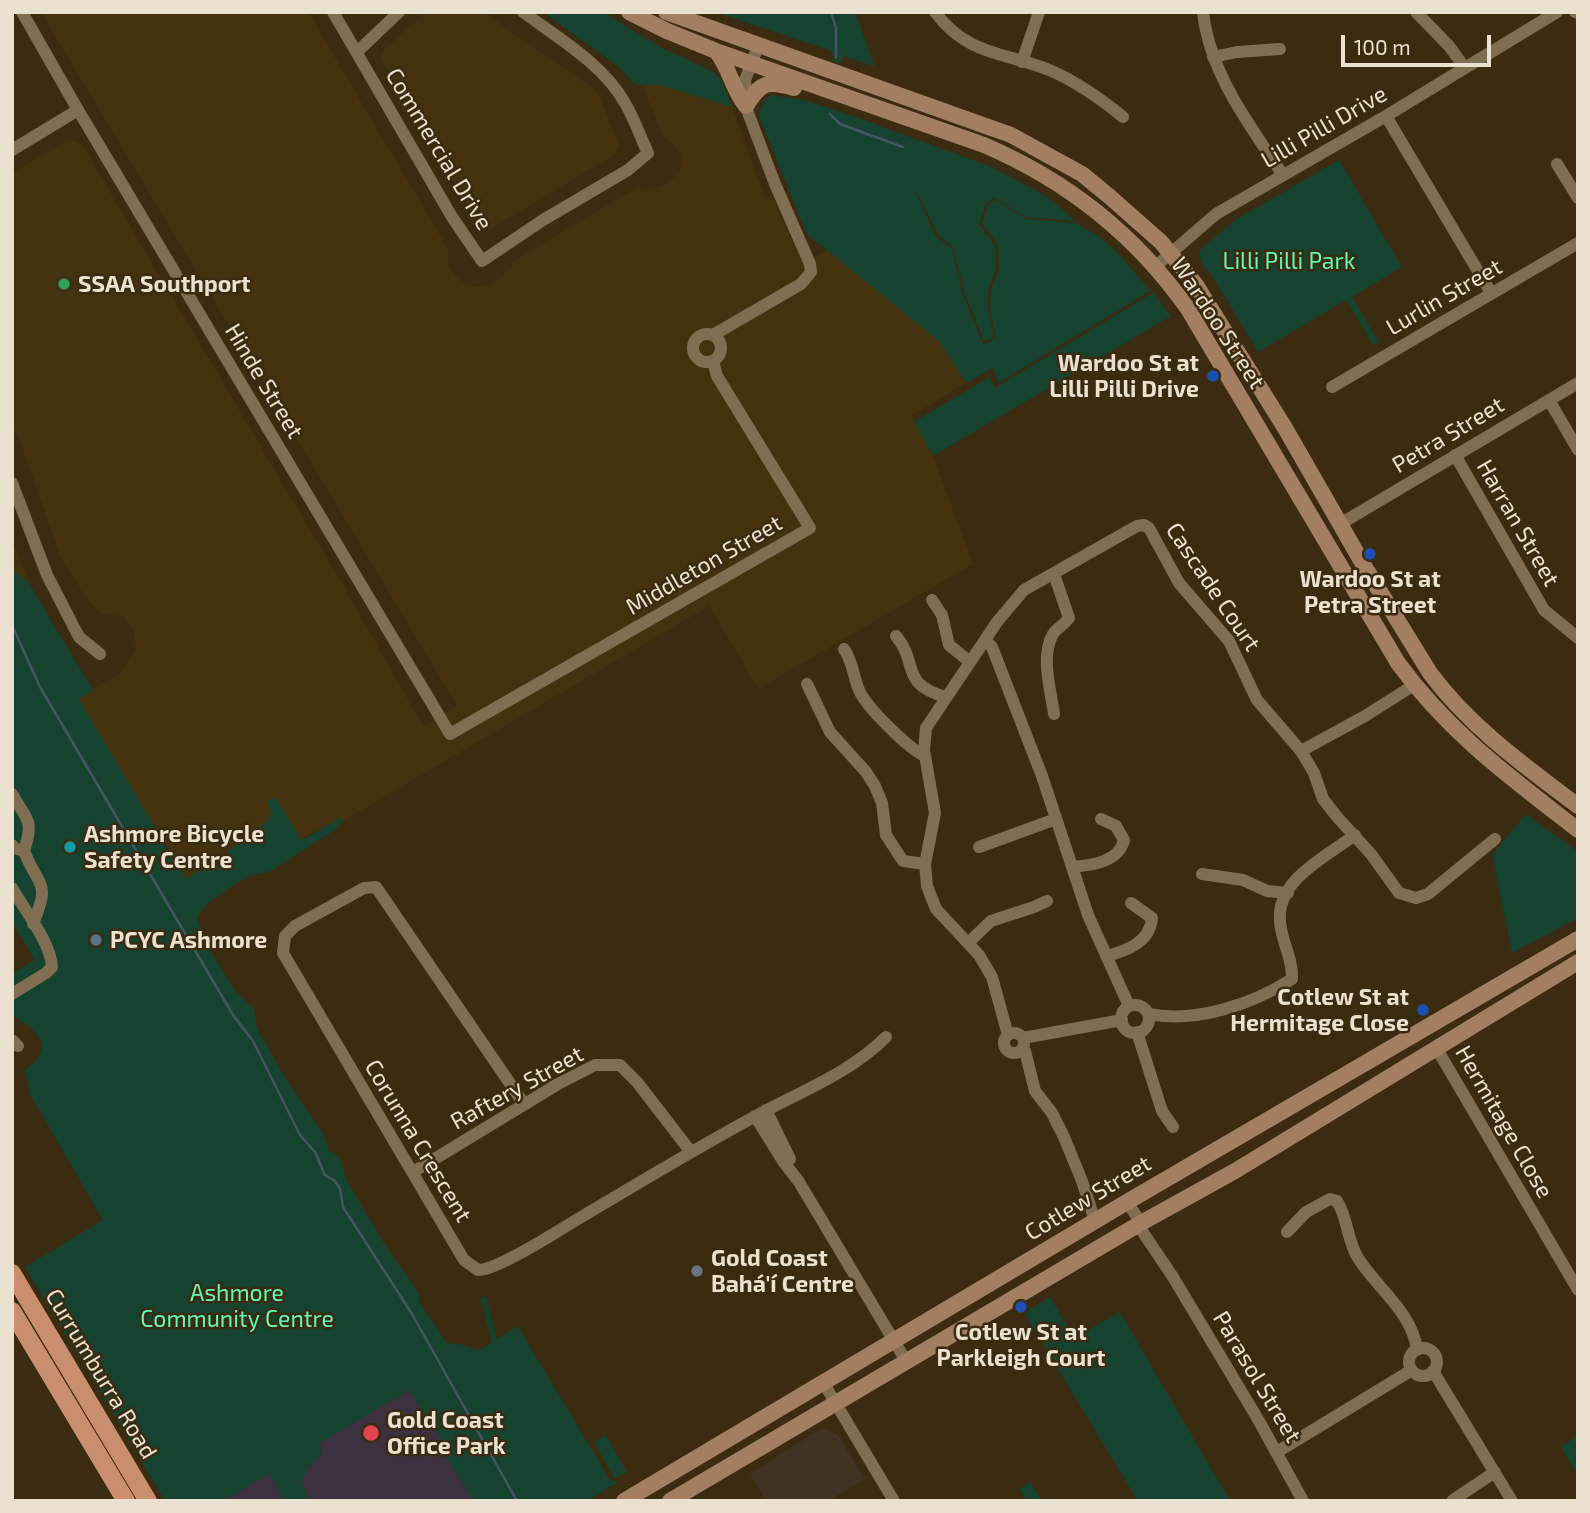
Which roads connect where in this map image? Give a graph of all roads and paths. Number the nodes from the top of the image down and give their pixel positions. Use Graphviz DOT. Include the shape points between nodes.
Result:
graph roads {
  1 [pos="22,12"];
  2 [pos="333,12"];
  3 [pos="399,12"];
  4 [pos="523,12"];
  5 [pos="629,12"];
  6 [pos="666,12"];
  7 [pos="935,12"];
  8 [pos="1039,12"];
  9 [pos="1203,12"];
  10 [pos="1416,12"];
  11 [pos="1557,12"];
  12 [pos="758,46"];
  13 [pos="1280,49"];
  14 [pos="716,51"];
  15 [pos="357,52"];
  16 [pos="1213,57"];
  17 [pos="1022,62"];
  18 [pos="751,63"];
  19 [pos="1465,68"];
  20 [pos="817,87"];
  21 [pos="746,106"];
  22 [pos="78,110"];
  23 [pos="1386,116"];
  24 [pos="1123,117"];
  25 [pos="12,150"];
  26 [pos="1558,164"];
  27 [pos="1283,175"];
  28 [pos="1578,198"];
  29 [pos="1578,243"];
  30 [pos="1171,253"];
  31 [pos="1156,266"];
  32 [pos="1491,293"];
  33 [pos="713,335"];
  34 [pos="713,361"];
  35 [pos="1578,383"];
  36 [pos="1332,387"];
  37 [pos="1549,400"];
  38 [pos="1578,450"];
  39 [pos="1455,455"];
  40 [pos="12,483"];
  41 [pos="1340,524"];
  42 [pos="1054,574"];
  43 [pos="932,600"];
  44 [pos="896,636"];
  45 [pos="1578,638"];
  46 [pos="985,640"];
  47 [pos="844,649"];
  48 [pos="100,654"];
  49 [pos="970,662"];
  50 [pos="807,684"];
  51 [pos="1414,685"];
  52 [pos="946,696"];
  53 [pos="1054,714"];
  54 [pos="450,734"];
  55 [pos="1301,751"];
  56 [pos="925,757"];
  57 [pos="12,794"];
  58 [pos="1578,806"];
  59 [pos="1056,819"];
  60 [pos="1101,820"];
  61 [pos="1578,830"];
  62 [pos="1355,835"];
  63 [pos="1495,839"];
  64 [pos="979,847"];
  65 [pos="16,848"];
  66 [pos="925,864"];
  67 [pos="1073,867"];
  68 [pos="1202,874"];
  69 [pos="12,888"];
  70 [pos="1288,893"];
  71 [pos="1047,901"];
  72 [pos="1131,903"];
  73 [pos="33,924"];
  74 [pos="1578,939"];
  75 [pos="968,943"];
  76 [pos="1106,956"];
  77 [pos="1578,962"];
  78 [pos="12,994"];
  79 [pos="1129,1006"];
  80 [pos="1148,1014"];
  81 [pos="1122,1020"];
  82 [pos="1137,1032"];
  83 [pos="886,1037"];
  84 [pos="1023,1043"];
  85 [pos="1437,1049"];
  86 [pos="524,1104"];
  87 [pos="761,1113"];
  88 [pos="1173,1127"];
  89 [pos="691,1152"];
  90 [pos="413,1172"];
  91 [pos="1128,1202"];
  92 [pos="1095,1221"];
  93 [pos="1141,1223"];
  94 [pos="1287,1232"];
  95 [pos="12,1273"];
  96 [pos="1578,1290"];
  97 [pos="12,1311"];
  98 [pos="894,1340"];
  99 [pos="1417,1350"];
  100 [pos="906,1361"];
  101 [pos="1412,1370"];
  102 [pos="1433,1371"];
  103 [pos="823,1382"];
  104 [pos="836,1403"];
  105 [pos="1277,1452"];
  106 [pos="1495,1472"];
  107 [pos="1453,1500"];
  108 [pos="126,1501"];
  109 [pos="148,1501"];
  110 [pos="624,1501"];
  111 [pos="670,1501"];
  112 [pos="894,1501"];
  113 [pos="1303,1501"];
  114 [pos="1512,1501"];
  1 -- 22 [label="street, Hinde Street"];
  2 -- 15 [label="street, Commercial Drive"];
  3 -- 15 [label="street"];
  4 -- 15 [label="street, Commercial Drive" via="607,78 625,102 648,153 482,261"];
  5 -- 14 [label="main road, Wardoo Street"];
  6 -- 12 [label="main road, Wardoo Street"];
  7 -- 17 [label="street" via="948,29 987,52"];
  8 -- 17 [label="street"];
  9 -- 16 [label="street"];
  10 -- 19 [label="street"];
  11 -- 19 [label="street, Lilli Pilli Drive"];
  12 -- 18 [label="street"];
  12 -- 30 [label="main road, Wardoo Street" via="1011,135 1082,174"];
  13 -- 16 [label="street"];
  14 -- 18 [label="main road, Wardoo Street"];
  14 -- 21 [label="main road"];
  16 -- 27 [label="street"];
  17 -- 24 [label="street" via="1052,71 1092,92"];
  18 -- 20 [label="main road, Wardoo Street"];
  18 -- 21 [label="street" via="745,80"];
  19 -- 23 [label="street, Lilli Pilli Drive"];
  20 -- 21 [label="main road" via="803,90 764,84"];
  20 -- 31 [label="main road, Wardoo Street" via="1021,161 1075,194"];
  21 -- 33 [label="street" via="811,272 801,285"];
  22 -- 25 [label="street"];
  22 -- 54 [label="street, Hinde Street"];
  23 -- 27 [label="street, Lilli Pilli Drive"];
  23 -- 32 [label="street"];
  26 -- 28 [label="street"];
  27 -- 30 [label="street, Lilli Pilli Drive" via="1216,214"];
  29 -- 32 [label="street, Lurlin Street"];
  30 -- 31 [label="street, Lilli Pilli Drive"];
  30 -- 41 [label="main road, Wardoo Street" via="1240,355"];
  31 -- 51 [label="main road, Wardoo Street" via="1188,309"];
  32 -- 36 [label="street, Lurlin Street"];
  33 -- 34 [label="street" via="721,348"];
  33 -- 34 [label="street" via="700,335 693,347 700,360"];
  34 -- 54 [label="street, Middleton Street" via="717,376 810,528"];
  35 -- 37 [label="street, Petra Street"];
  37 -- 38 [label="street"];
  37 -- 39 [label="street, Petra Street"];
  39 -- 41 [label="street, Petra Street"];
  39 -- 45 [label="street, Harran Street" via="1544,610"];
  40 -- 48 [label="street" via="47,575 79,637"];
  41 -- 58 [label="main road, Wardoo Street" via="1414,650 1443,690 1500,746"];
  42 -- 46 [label="street, Cascade Court" via="1024,590"];
  42 -- 53 [label="street" via="1069,618 1049,644"];
  42 -- 55 [label="street, Cascade Court" via="1132,528 1147,527 1179,583 1229,641 1257,699"];
  43 -- 49 [label="street" via="942,615 949,645"];
  44 -- 52 [label="street" via="919,685"];
  46 -- 49 [label="street, Cascade Court"];
  46 -- 59 [label="street" via="992,647"];
  47 -- 56 [label="street" via="872,711"];
  49 -- 52 [label="street, Cascade Court"];
  50 -- 66 [label="street" via="830,732 875,786 886,835 894,849 903,861"];
  51 -- 55 [label="street"];
  51 -- 61 [label="main road, Wardoo Street" via="1475,749"];
  52 -- 56 [label="street, Cascade Court" via="926,728"];
  55 -- 62 [label="street, Cascade Court" via="1323,799"];
  56 -- 66 [label="street, Cascade Court" via="935,813"];
  57 -- 65 [label="street" via="31,832"];
  59 -- 64 [label="street"];
  59 -- 67 [label="street"];
  60 -- 67 [label="street" via="1116,826 1124,840 1122,848 1105,860"];
  62 -- 63 [label="street, Cascade Court" via="1395,890 1413,898 1428,894"];
  62 -- 70 [label="street" via="1300,874"];
  65 -- 73 [label="street" via="41,881 43,891"];
  66 -- 75 [label="street, Cascade Court" via="936,909"];
  67 -- 76 [label="street"];
  68 -- 70 [label="street"];
  69 -- 73 [label="street"];
  70 -- 80 [label="street" via="1279,921 1293,965 1292,979 1250,1002 1183,1018"];
  71 -- 75 [label="street" via="991,921"];
  72 -- 76 [label="street" via="1152,918 1151,925 1140,942"];
  73 -- 78 [label="street" via="52,967"];
  74 -- 91 [label="main road, Cotlew Street"];
  75 -- 84 [label="street, Cascade Court" via="992,977 1008,1035 1006,1050 1013,1053"];
  76 -- 79 [label="street"];
  77 -- 85 [label="main road"];
  79 -- 80 [label="street" via="1140,1006"];
  79 -- 81 [label="street"];
  80 -- 82 [label="street" via="1146,1028"];
  81 -- 82 [label="street" via="1128,1030"];
  81 -- 84 [label="street"];
  82 -- 88 [label="street" via="1162,1111"];
  83 -- 87 [label="street, Corunna Crescent" via="863,1058"];
  84 -- 92 [label="street" via="1035,1091 1064,1138"];
  85 -- 93 [label="main road"];
  85 -- 96 [label="street, Hermitage Close"];
  86 -- 89 [label="street, Raftery Street" via="595,1065 620,1065"];
  86 -- 90 [label="street, Raftery Street"];
  86 -- 90 [label="street, Corunna Crescent" via="379,890 367,886 295,926 285,936 283,953"];
  87 -- 89 [label="street, Corunna Crescent"];
  87 -- 98 [label="street"];
  89 -- 90 [label="street, Corunna Crescent" via="561,1230 482,1270 464,1260"];
  91 -- 92 [label="main road, Cotlew Street"];
  91 -- 93 [label="street, Parasol Street"];
  92 -- 98 [label="main road, Cotlew Street"];
  93 -- 100 [label="main road"];
  93 -- 105 [label="street, Parasol Street" via="1150,1227 1173,1277"];
  94 -- 99 [label="street" via="1306,1212 1330,1199 1337,1201 1356,1256 1416,1335"];
  95 -- 109 [label="main road, Currumburra Road"];
  97 -- 108 [label="main road, Currumburra Road"];
  98 -- 100 [label="street"];
  98 -- 103 [label="main road, Cotlew Street"];
  99 -- 101 [label="street" via="1409,1359"];
  99 -- 102 [label="street" via="1431,1352 1436,1362"];
  100 -- 104 [label="main road"];
  101 -- 102 [label="street" via="1425,1376"];
  101 -- 105 [label="street"];
  102 -- 106 [label="street"];
  103 -- 104 [label="street"];
  103 -- 110 [label="main road, Cotlew Street"];
  104 -- 111 [label="main road"];
  104 -- 112 [label="street"];
  105 -- 113 [label="street, Parasol Street"];
  106 -- 107 [label="street"];
  106 -- 114 [label="street"];
}
